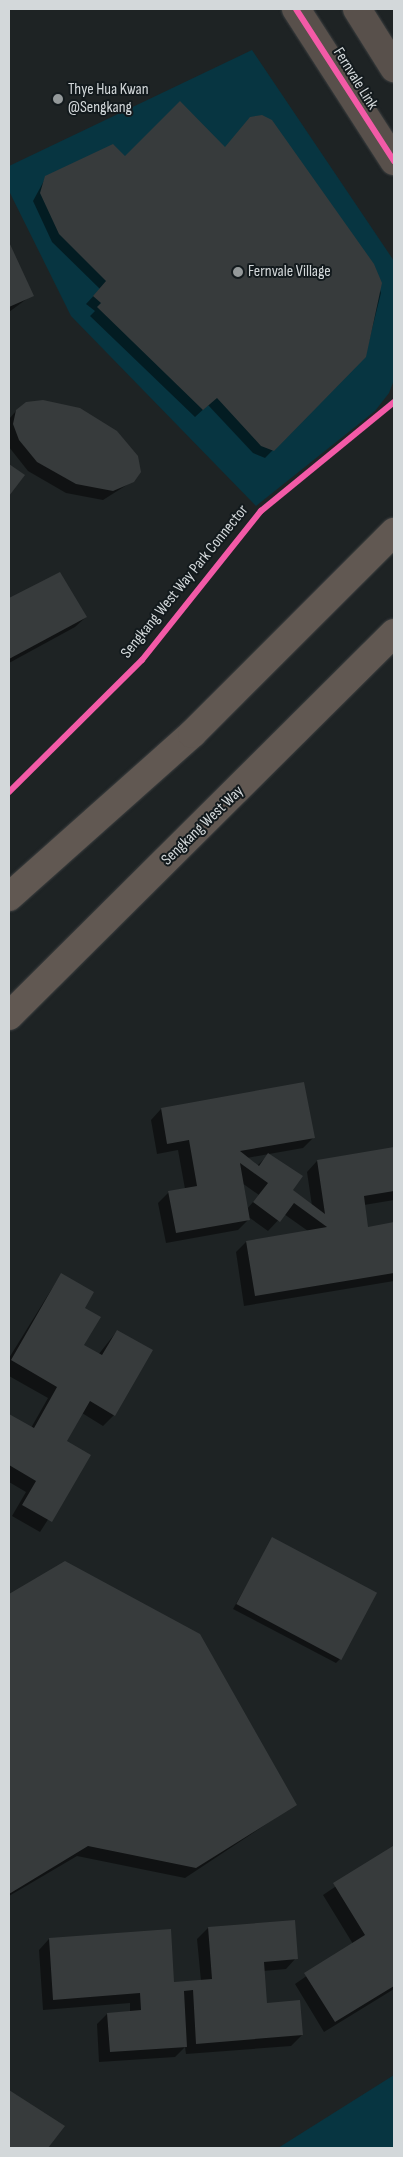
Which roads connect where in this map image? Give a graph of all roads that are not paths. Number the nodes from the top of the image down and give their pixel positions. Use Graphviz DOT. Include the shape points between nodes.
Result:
graph roads {
  1 [pos="296,9"];
  2 [pos="357,9"];
  3 [pos="394,68"];
  4 [pos="394,161"];
  5 [pos="394,532"];
  6 [pos="394,633"];
  7 [pos="9,897"];
  8 [pos="9,1016"];
  1 -- 4 [label="street, Fernvale Link"];
  2 -- 3 [label="street"];
  5 -- 7 [label="main road" via="199,728"];
  6 -- 8 [label="main road, Sengkang West Way"];
}
